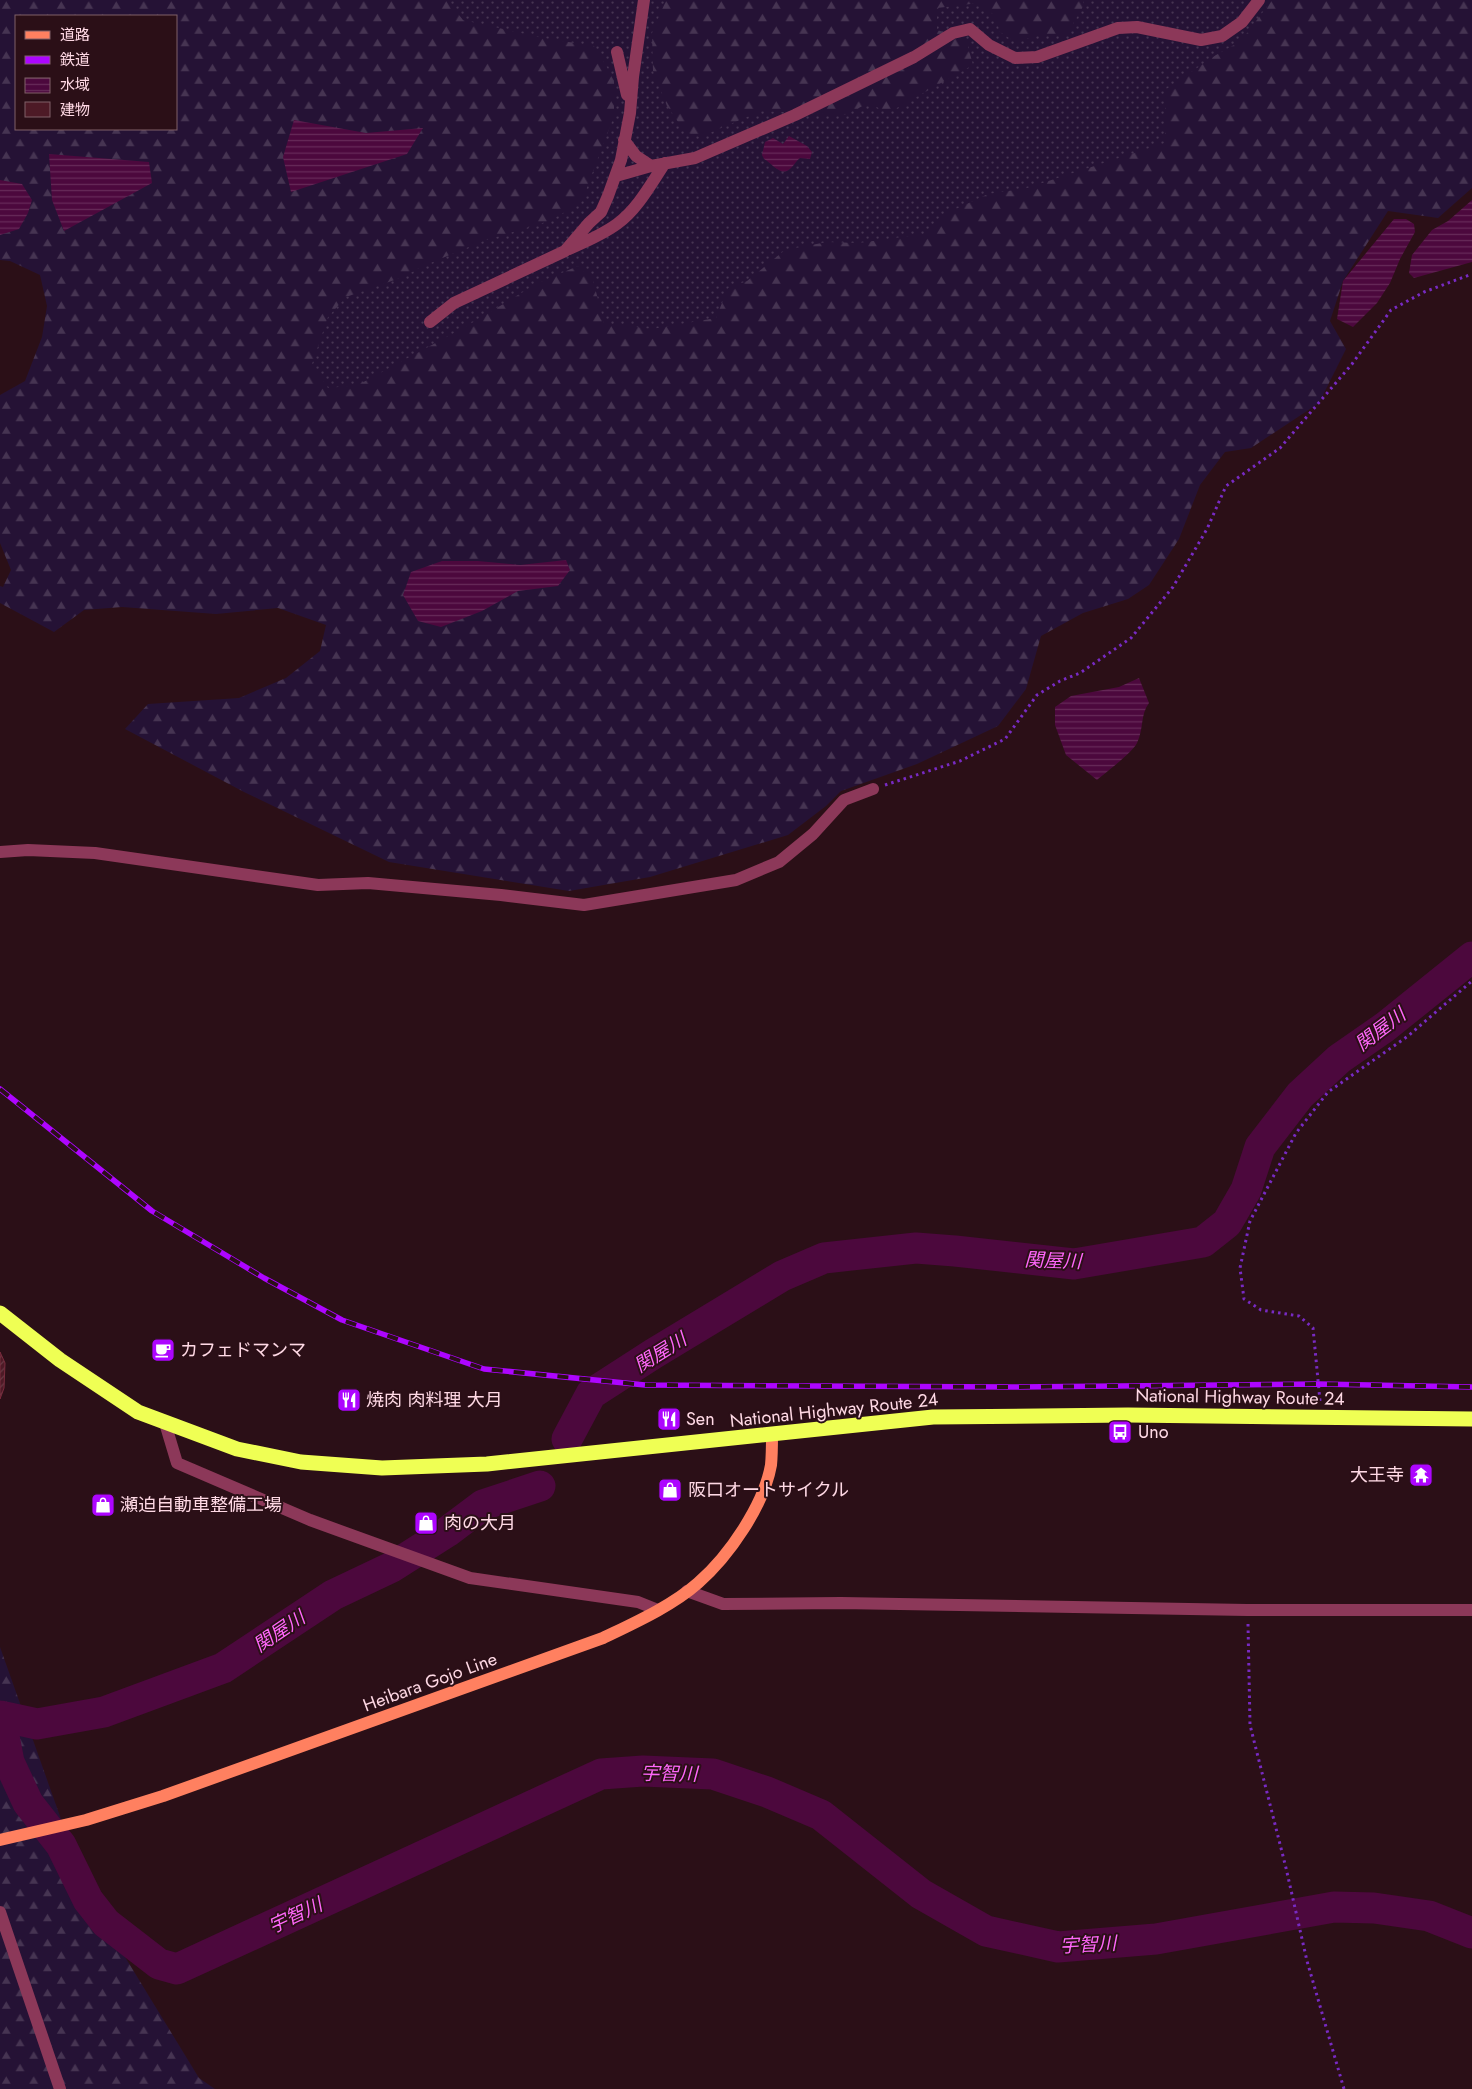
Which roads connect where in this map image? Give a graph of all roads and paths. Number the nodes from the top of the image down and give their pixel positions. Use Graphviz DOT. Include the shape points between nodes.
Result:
graph roads {
  1 [pos="644,0"];
  2 [pos="1259,0"];
  3 [pos="617,52"];
  4 [pos="630,113"];
  5 [pos="624,140"];
  6 [pos="665,164"];
  7 [pos="651,166"];
  8 [pos="616,176"];
  9 [pos="565,251"];
  10 [pos="1472,274"];
  11 [pos="430,322"];
  12 [pos="873,789"];
  13 [pos="0,852"];
  14 [pos="1472,981"];
  15 [pos="0,1313"];
  16 [pos="1318,1384"];
  17 [pos="1472,1419"];
  18 [pos="165,1423"];
  19 [pos="772,1434"];
  20 [pos="687,1591"];
  21 [pos="658,1610"];
  22 [pos="1247,1610"];
  23 [pos="1472,1610"];
  24 [pos="0,1840"];
  25 [pos="0,1912"];
  26 [pos="60,2089"];
  27 [pos="1344,2089"];
  1 -- 4 [label="street"];
  2 -- 6 [label="street" via="1242,22 1222,36 1201,40 1137,27 1118,28 1037,57 1015,58 970,29 953,33 914,57 795,115 695,158"];
  3 -- 4 [label="street"];
  4 -- 5 [label="street"];
  5 -- 7 [label="street" via="636,156"];
  5 -- 8 [label="street"];
  6 -- 7 [label="street"];
  6 -- 9 [label="street" via="637,204 618,224"];
  7 -- 8 [label="street"];
  8 -- 9 [label="street" via="600,212"];
  9 -- 11 [label="street" via="454,303"];
  10 -- 12 [label="path" via="1424,292 1391,310 1352,364 1280,448 1226,486 1173,587 1131,638 1080,673 1037,695 1005,739 960,762"];
  12 -- 13 [label="street" via="844,800 813,834 779,862 736,880 584,906 368,883 318,885 95,853"];
  14 -- 16 [label="path" via="1408,1036 1328,1092 1296,1133 1250,1221 1240,1268 1244,1299 1261,1310 1299,1316 1314,1328"];
  15 -- 18 [label="highway, National Highway Route 24" via="60,1360 138,1412"];
  17 -- 19 [label="highway, National Highway Route 24" via="1128,1415 933,1418"];
  18 -- 19 [label="highway, National Highway Route 24" via="255,1453 300,1462 382,1468 487,1464"];
  18 -- 21 [label="street" via="177,1463 310,1520 470,1578 638,1602"];
  19 -- 20 [label="main road, Heibara Gojo Line" via="771,1465 749,1519 730,1548"];
  20 -- 21 [label="main road, Heibara Gojo Line"];
  20 -- 22 [label="street" via="723,1604"];
  21 -- 24 [label="main road, Heibara Gojo Line" via="594,1641 298,1749 86,1820"];
  22 -- 23 [label="street"];
  22 -- 27 [label="path" via="1250,1725 1307,1961"];
  25 -- 26 [label="street"];
}
